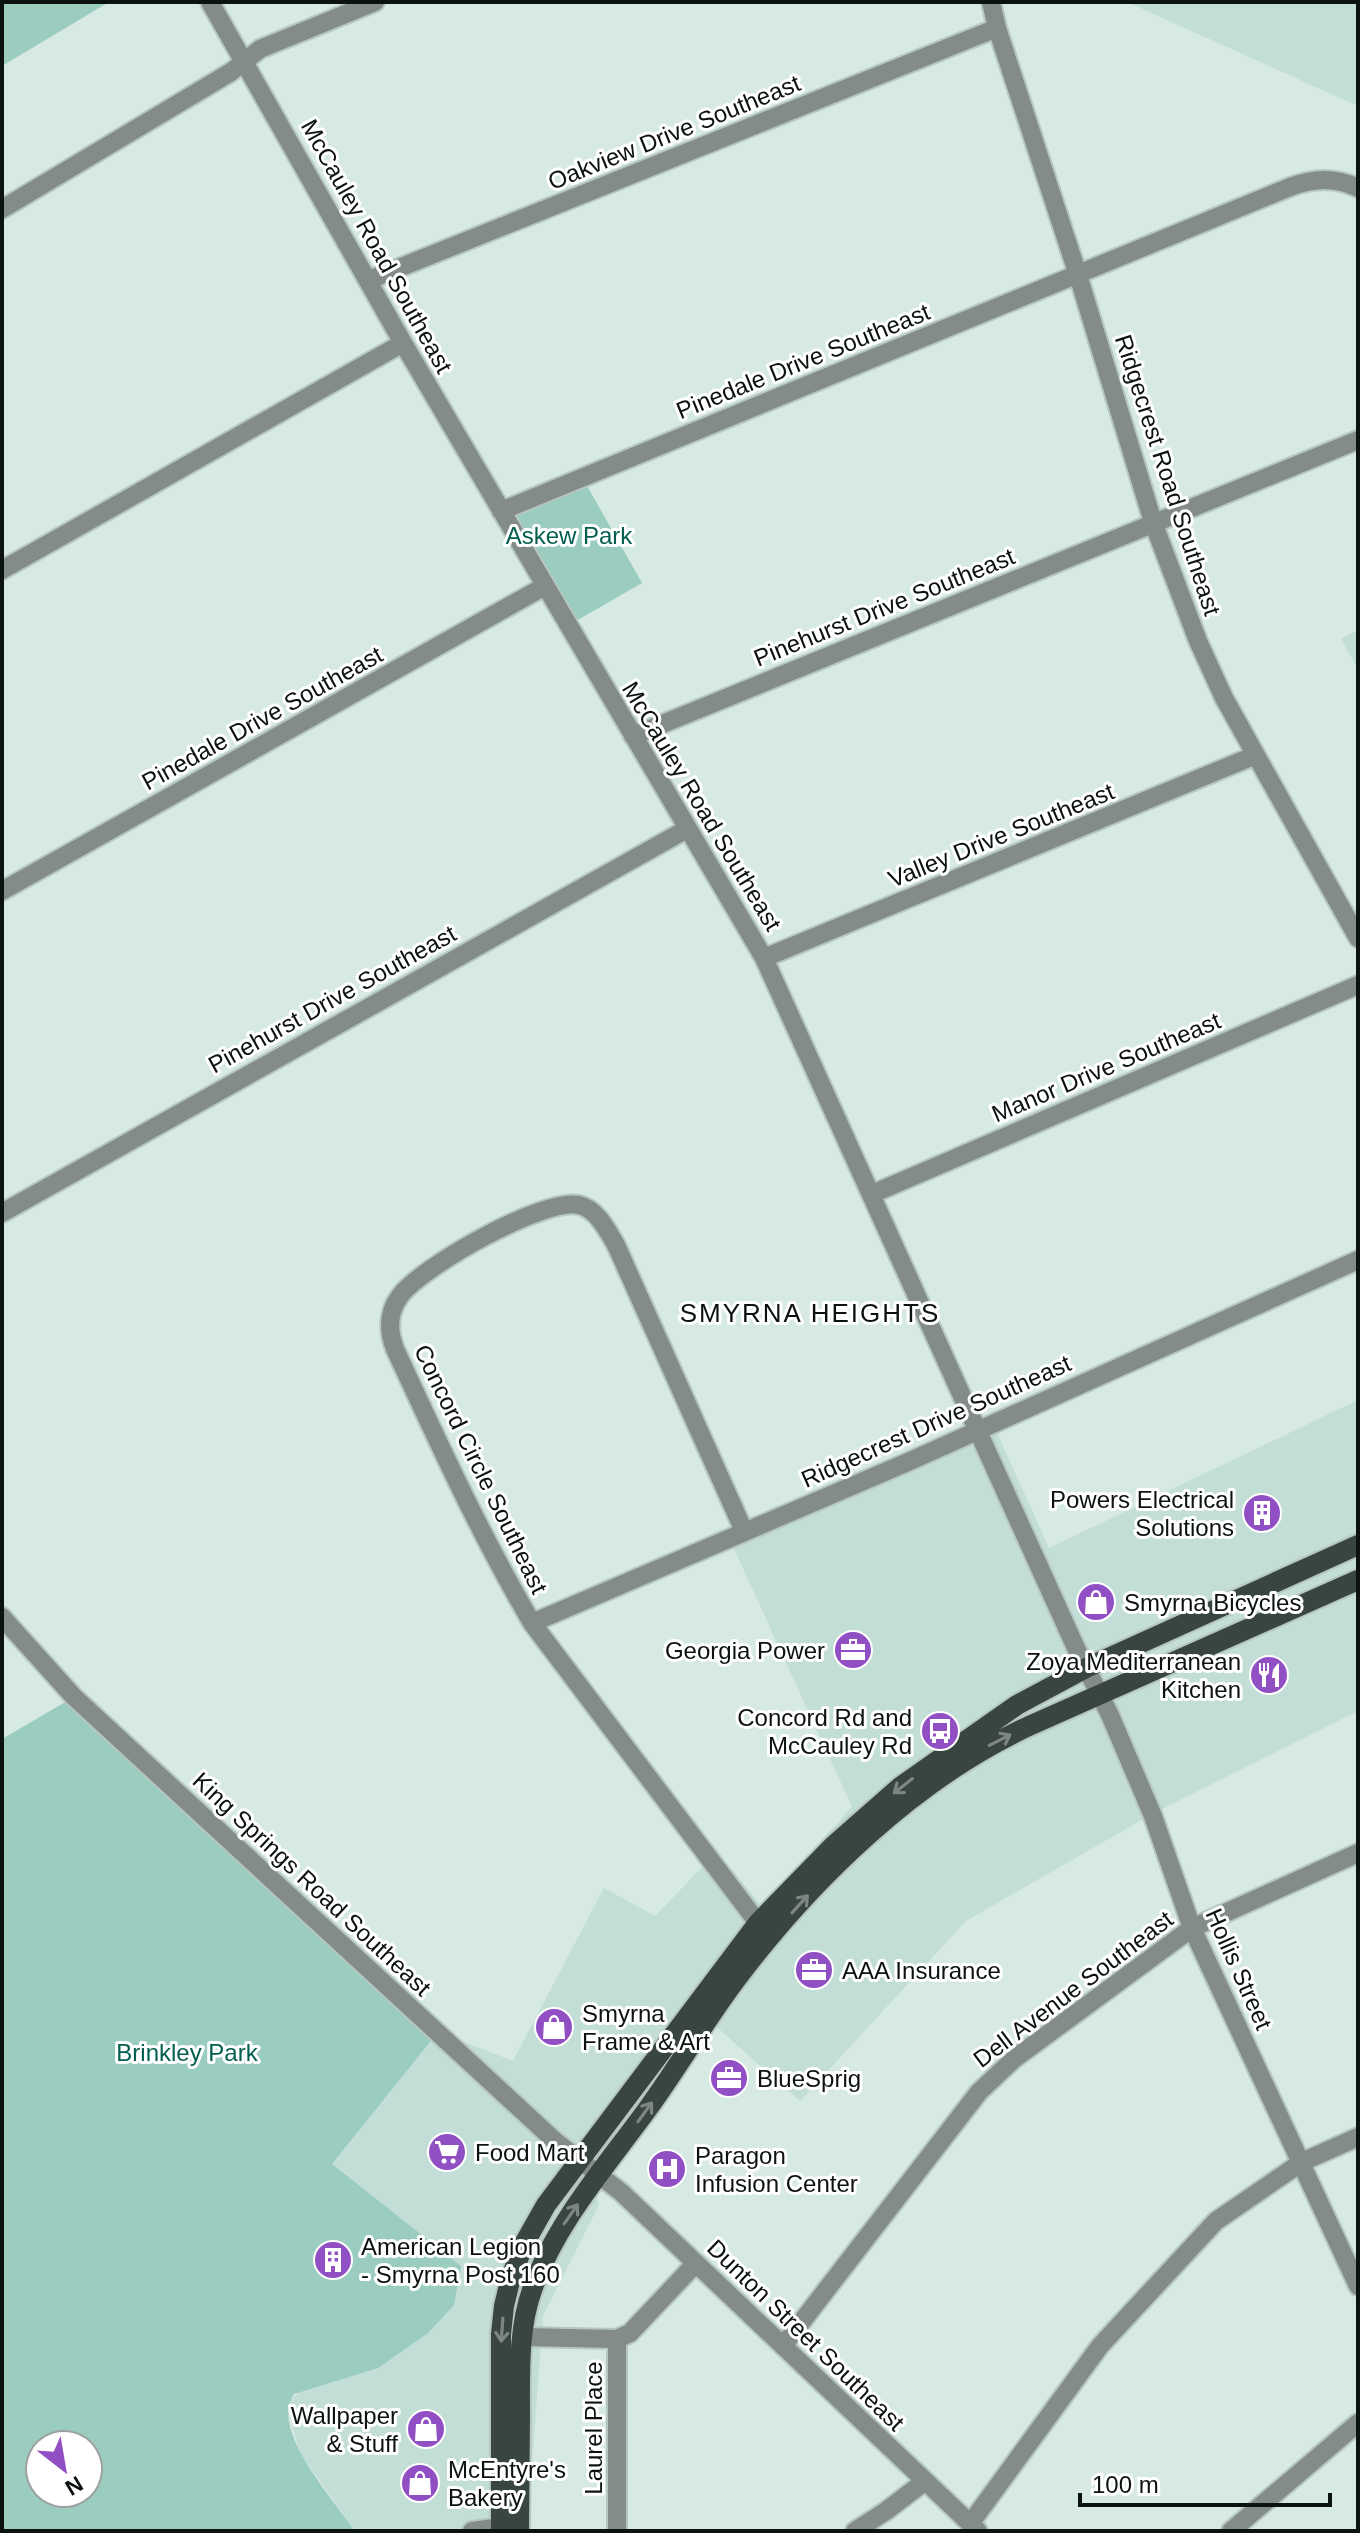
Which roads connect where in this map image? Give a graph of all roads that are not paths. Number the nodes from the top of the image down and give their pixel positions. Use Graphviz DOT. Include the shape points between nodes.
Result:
graph roads {
  1 [pos="210,2"];
  2 [pos="375,2"];
  3 [pos="991,2"];
  4 [pos="997,28"];
  5 [pos="245,61"];
  6 [pos="1358,188"];
  7 [pos="2,209"];
  8 [pos="1078,275"];
  9 [pos="369,280"];
  10 [pos="403,343"];
  11 [pos="1358,440"];
  12 [pos="501,511"];
  13 [pos="1153,522"];
  14 [pos="2,570"];
  15 [pos="545,586"];
  16 [pos="633,736"];
  17 [pos="1256,755"];
  18 [pos="687,829"];
  19 [pos="2,891"];
  20 [pos="1358,938"];
  21 [pos="764,958"];
  22 [pos="1358,985"];
  23 [pos="872,1194"];
  24 [pos="2,1213"];
  25 [pos="1358,1260"];
  26 [pos="978,1430"];
  27 [pos="744,1531"];
  28 [pos="1358,1545"];
  29 [pos="1358,1580"];
  30 [pos="2,1617"];
  31 [pos="532,1623"];
  32 [pos="1086,1668"];
  33 [pos="1100,1696"];
  34 [pos="1358,1853"];
  35 [pos="758,1923"];
  36 [pos="1192,1928"];
  37 [pos="1358,2137"];
  38 [pos="579,2160"];
  39 [pos="1302,2162"];
  40 [pos="599,2175"];
  41 [pos="696,2263"];
  42 [pos="1358,2286"];
  43 [pos="523,2337"];
  44 [pos="617,2339"];
  45 [pos="783,2346"];
  46 [pos="1358,2423"];
  47 [pos="924,2482"];
  48 [pos="974,2527"];
  49 [pos="507,2530"];
  50 [pos="472,2531"];
  51 [pos="617,2531"];
  52 [pos="855,2531"];
  53 [pos="1231,2531"];
  1 -- 5 [label="street, McCauley Road Southeast"];
  2 -- 5 [label="street" via="260,49"];
  3 -- 4 [label="street, Ridgecrest Road Southeast"];
  4 -- 8 [label="street, Ridgecrest Road Southeast"];
  4 -- 9 [label="street, Oakview Drive Southeast"];
  5 -- 7 [label="street"];
  5 -- 9 [label="street, McCauley Road Southeast"];
  6 -- 8 [label="street, Pinedale Drive Southeast" via="1343,181 1306,181"];
  8 -- 12 [label="street, Pinedale Drive Southeast"];
  8 -- 13 [label="street, Ridgecrest Road Southeast"];
  9 -- 10 [label="street, McCauley Road Southeast"];
  10 -- 12 [label="street, McCauley Road Southeast"];
  10 -- 14 [label="street"];
  11 -- 13 [label="street, Pinehurst Drive Southeast"];
  12 -- 15 [label="street, McCauley Road Southeast"];
  13 -- 16 [label="street, Pinehurst Drive Southeast"];
  13 -- 17 [label="street, Ridgecrest Road Southeast" via="1198,641"];
  15 -- 16 [label="street, McCauley Road Southeast"];
  15 -- 19 [label="street, Pinedale Drive Southeast"];
  16 -- 18 [label="street, McCauley Road Southeast"];
  17 -- 20 [label="street, Ridgecrest Road Southeast"];
  17 -- 21 [label="street, Valley Drive Southeast"];
  18 -- 21 [label="street, McCauley Road Southeast"];
  18 -- 24 [label="street, Pinehurst Drive Southeast"];
  21 -- 23 [label="street, McCauley Road Southeast"];
  22 -- 23 [label="street, Manor Drive Southeast"];
  23 -- 26 [label="street, McCauley Road Southeast"];
  25 -- 26 [label="street, Ridgecrest Drive Southeast"];
  26 -- 27 [label="street, Ridgecrest Drive Southeast"];
  26 -- 32 [label="street, McCauley Road Southeast"];
  27 -- 31 [label="street, Ridgecrest Drive Southeast"];
  27 -- 31 [label="street, Concord Circle Southeast" via="604,1225 582,1205 544,1210 458,1251 412,1282 394,1306 389,1334 469,1508"];
  28 -- 32 [label="main road"];
  29 -- 33 [label="main road"];
  30 -- 38 [label="street, King Springs Road Southeast" via="82,1705"];
  31 -- 35 [label="street, Concord Circle Southeast"];
  32 -- 33 [label="street, Hollis Street"];
  32 -- 35 [label="main road, one-way" via="984,1726 900,1787"];
  33 -- 36 [label="street, Hollis Street" via="1153,1816"];
  40 -- 33 [label="main road, one-way" via="739,1976 846,1858 976,1753"];
  34 -- 36 [label="street, Dell Avenue Southeast"];
  35 -- 38 [label="main road"];
  36 -- 39 [label="street, Hollis Street"];
  36 -- 45 [label="street, Dell Avenue Southeast" via="1014,2059 979,2092"];
  37 -- 39 [label="street"];
  38 -- 40 [label="street, King Springs Road Southeast"];
  38 -- 49 [label="main road, one-way" via="524,2244 504,2306 499,2369"];
  39 -- 42 [label="street, Hollis Street"];
  39 -- 48 [label="street" via="1216,2221 1100,2346"];
  40 -- 41 [label="street, Dunton Street Southeast"];
  43 -- 40 [label="main road, one-way" via="543,2261"];
  41 -- 44 [label="street, Laurel Place" via="630,2333"];
  41 -- 45 [label="street, Dunton Street Southeast"];
  43 -- 44 [label="street"];
  43 -- 49 [label="main road"];
  44 -- 51 [label="street, Laurel Place"];
  45 -- 47 [label="street, Dunton Street Southeast"];
  46 -- 53 [label="street"];
  47 -- 48 [label="street, Dunton Street Southeast"];
  47 -- 52 [label="street"];
  49 -- 50 [label="street"];
}
